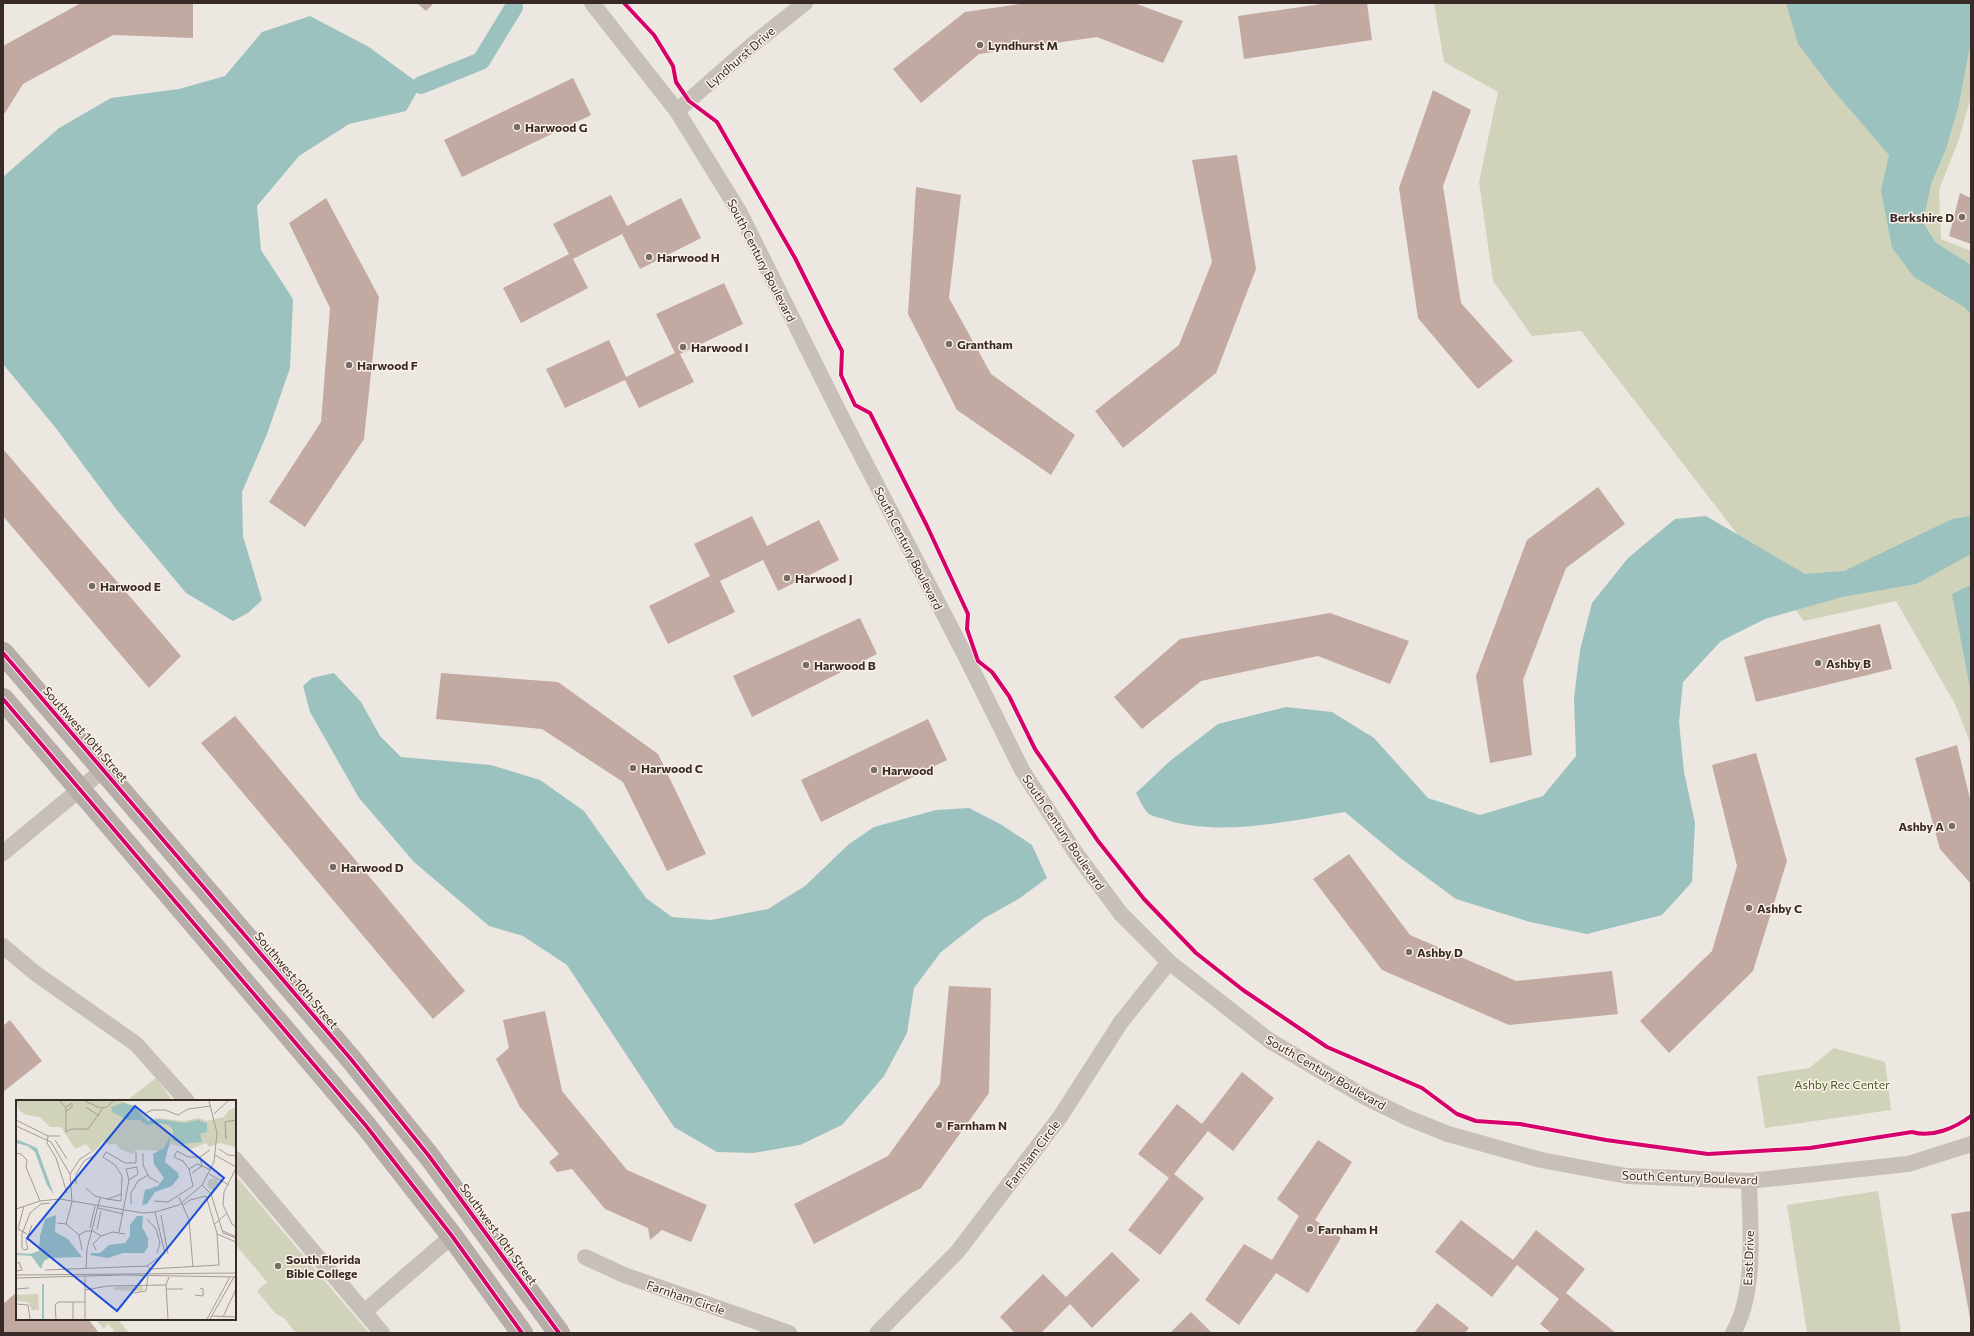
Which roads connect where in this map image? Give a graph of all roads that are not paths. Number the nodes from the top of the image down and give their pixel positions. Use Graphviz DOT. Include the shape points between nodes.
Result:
graph roads {
  1 [pos="592,3"];
  2 [pos="805,3"];
  3 [pos="677,112"];
  4 [pos="3,653"];
  5 [pos="3,700"];
  6 [pos="103,770"];
  7 [pos="80,789"];
  8 [pos="3,853"];
  9 [pos="3,946"];
  10 [pos="1169,962"];
  11 [pos="186,1100"];
  12 [pos="1971,1144"];
  13 [pos="236,1160"];
  14 [pos="1749,1181"];
  15 [pos="452,1236"];
  16 [pos="585,1258"];
  17 [pos="538,1303"];
  18 [pos="364,1312"];
  19 [pos="382,1333"];
  20 [pos="522,1333"];
  21 [pos="559,1333"];
  22 [pos="790,1333"];
  23 [pos="877,1333"];
  24 [pos="1733,1333"];
  1 -- 3 [label="street, South Century Boulevard"];
  2 -- 3 [label="street, Lyndhurst Drive" via="752,45"];
  3 -- 10 [label="street, South Century Boulevard" via="740,213 1022,770 1075,852 1121,914"];
  4 -- 6 [label="main road, Southwest 10th Street"];
  5 -- 7 [label="main road"];
  6 -- 7 [label="street"];
  6 -- 17 [label="main road, Southwest 10th Street" via="385,1100"];
  7 -- 8 [label="street"];
  7 -- 15 [label="main road" via="367,1128"];
  9 -- 11 [label="street" via="35,974 136,1044"];
  10 -- 14 [label="street, South Century Boulevard" via="1270,1041 1365,1097 1448,1134 1541,1160 1628,1176"];
  10 -- 23 [label="street, Farnham Circle" via="1121,1022 1060,1117 958,1251"];
  12 -- 14 [label="street, South Century Boulevard" via="1908,1164"];
  13 -- 18 [label="street"];
  14 -- 24 [label="street, East Drive" via="1750,1256 1747,1290 1744,1310"];
  15 -- 17 [label="main road" via="488,1256"];
  15 -- 18 [label="street"];
  15 -- 20 [label="main road"];
  16 -- 22 [label="street, Farnham Circle" via="624,1275"];
  17 -- 21 [label="main road, Southwest 10th Street"];
  18 -- 19 [label="street"];
}
